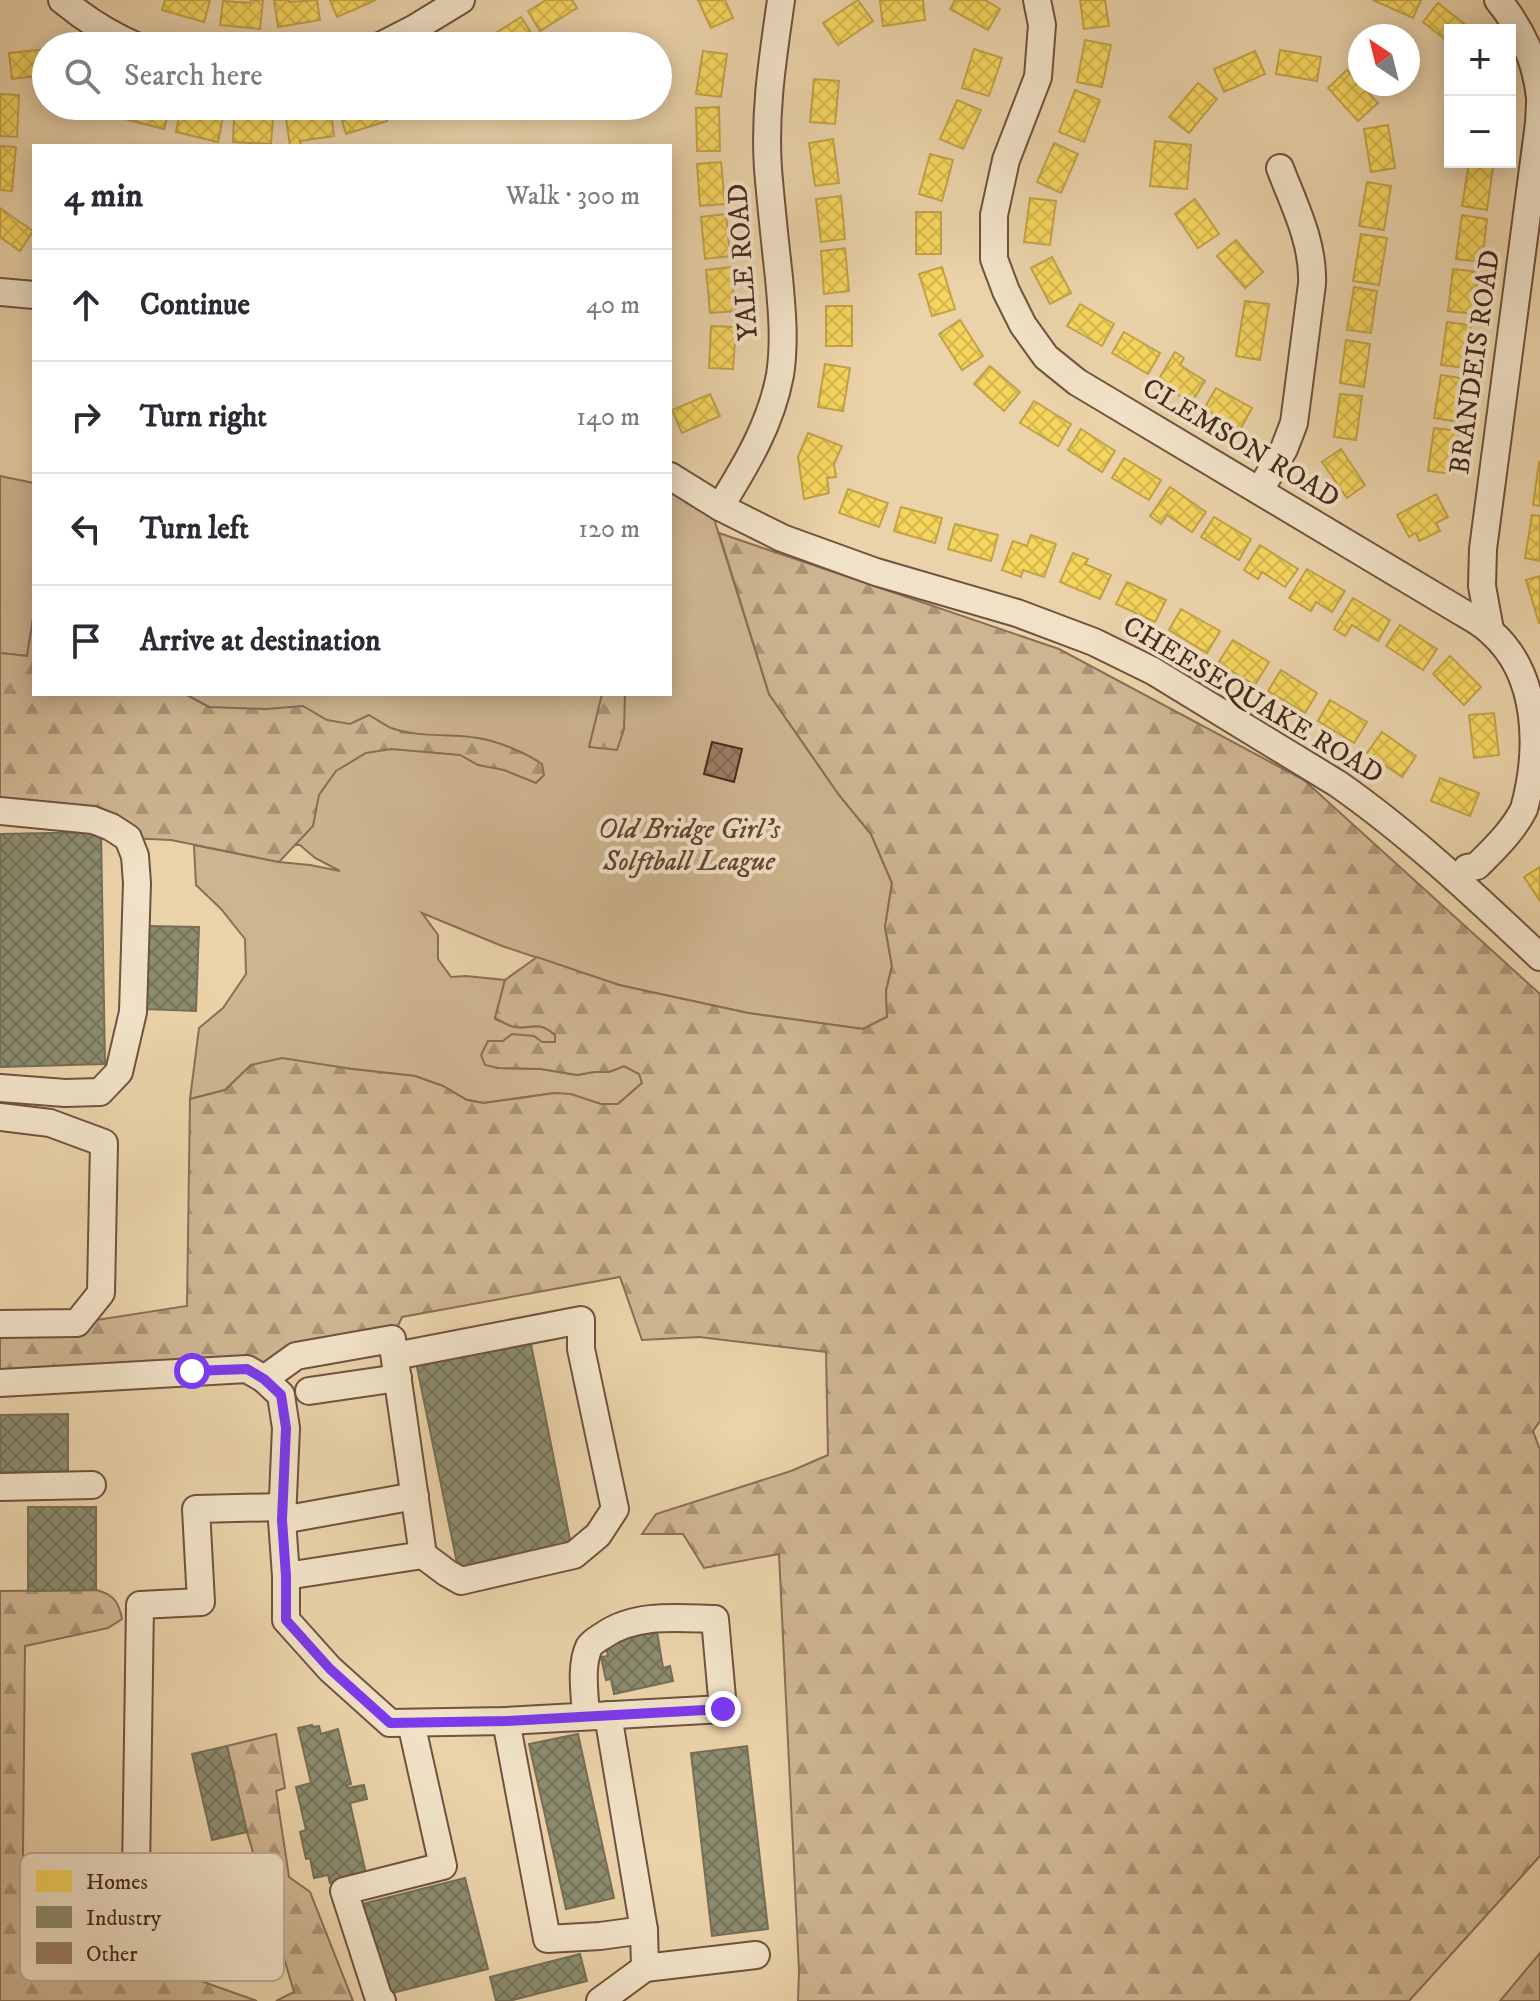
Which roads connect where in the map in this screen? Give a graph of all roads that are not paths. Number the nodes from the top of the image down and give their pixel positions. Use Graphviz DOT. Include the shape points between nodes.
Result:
graph roads {
  1 [pos="62,0"];
  2 [pos="461,0"];
  3 [pos="781,0"];
  4 [pos="1037,0"];
  5 [pos="1498,0"];
  6 [pos="105,32"];
  7 [pos="407,32"];
  8 [pos="1540,100"];
  9 [pos="1280,168"];
  10 [pos="0,292"];
  11 [pos="32,295"];
  12 [pos="672,477"];
  13 [pos="1260,490"];
  14 [pos="720,507"];
  15 [pos="1490,630"];
  16 [pos="0,811"];
  17 [pos="1467,868"];
  18 [pos="1540,957"];
  19 [pos="0,1088"];
  20 [pos="0,1117"];
  21 [pos="0,1324"];
  22 [pos="396,1367"];
  23 [pos="264,1379"];
  24 [pos="0,1383"];
  25 [pos="309,1391"];
  26 [pos="92,1485"];
  27 [pos="0,1487"];
  28 [pos="415,1496"];
  29 [pos="282,1513"];
  30 [pos="423,1555"];
  31 [pos="286,1576"];
  32 [pos="597,1716"];
  33 [pos="506,1721"];
  34 [pos="411,1723"];
  35 [pos="136,1853"];
  36 [pos="644,1930"];
  37 [pos="756,1955"];
  38 [pos="645,1968"];
  39 [pos="382,2001"];
  40 [pos="600,2001"];
  1 -- 6 [label="street"];
  2 -- 7 [label="street"];
  3 -- 14 [label="street, YALE ROAD" via="767,124 782,325 780,374 761,437"];
  4 -- 13 [label="street, CLEMSON ROAD" via="1042,25 1038,77 1006,160 994,215 994,259 1006,291 1046,357 1077,382"];
  5 -- 8 [label="street, BRANDEIS ROAD" via="1529,48"];
  8 -- 15 [label="street, BRANDEIS ROAD" via="1483,549 1482,586"];
  9 -- 13 [label="street" via="1313,270 1294,423"];
  10 -- 11 [label="street"];
  12 -- 14 [label="street, CHEESEQUAKE ROAD"];
  13 -- 15 [label="street, CLEMSON ROAD"];
  14 -- 18 [label="street, CHEESEQUAKE ROAD" via="782,538 1042,622 1153,671 1357,798 1410,838"];
  15 -- 17 [label="street, CLEMSON ROAD" via="1528,684 1539,725 1539,757 1518,820 1477,866"];
  16 -- 19 [label="street" via="93,820 111,827 128,838 137,883 133,1012 119,1072 100,1092"];
  20 -- 21 [label="street" via="50,1123 104,1143 101,1293 77,1323"];
  22 -- 23 [label="street" via="392,1339 296,1356"];
  22 -- 25 [label="street"];
  22 -- 28 [label="street"];
  22 -- 30 [label="street" via="581,1320 581,1349 615,1509 598,1535 574,1555 461,1581"];
  23 -- 24 [label="street" via="247,1369"];
  23 -- 29 [label="street" via="281,1395 286,1428"];
  26 -- 27 [label="street"];
  28 -- 29 [label="street"];
  28 -- 30 [label="street"];
  29 -- 31 [label="street"];
  29 -- 35 [label="street" via="196,1509 201,1602 140,1605"];
  30 -- 31 [label="street"];
  31 -- 34 [label="street" via="286,1620 390,1723"];
  32 -- 32 [label="street" via="723,1709 715,1619 633,1622 591,1644 585,1661"];
  32 -- 33 [label="street"];
  32 -- 36 [label="street"];
  33 -- 34 [label="street"];
  33 -- 36 [label="street" via="547,1939"];
  34 -- 39 [label="street" via="443,1866 344,1891"];
  36 -- 38 [label="street"];
  37 -- 38 [label="street"];
  38 -- 40 [label="street"];
}
